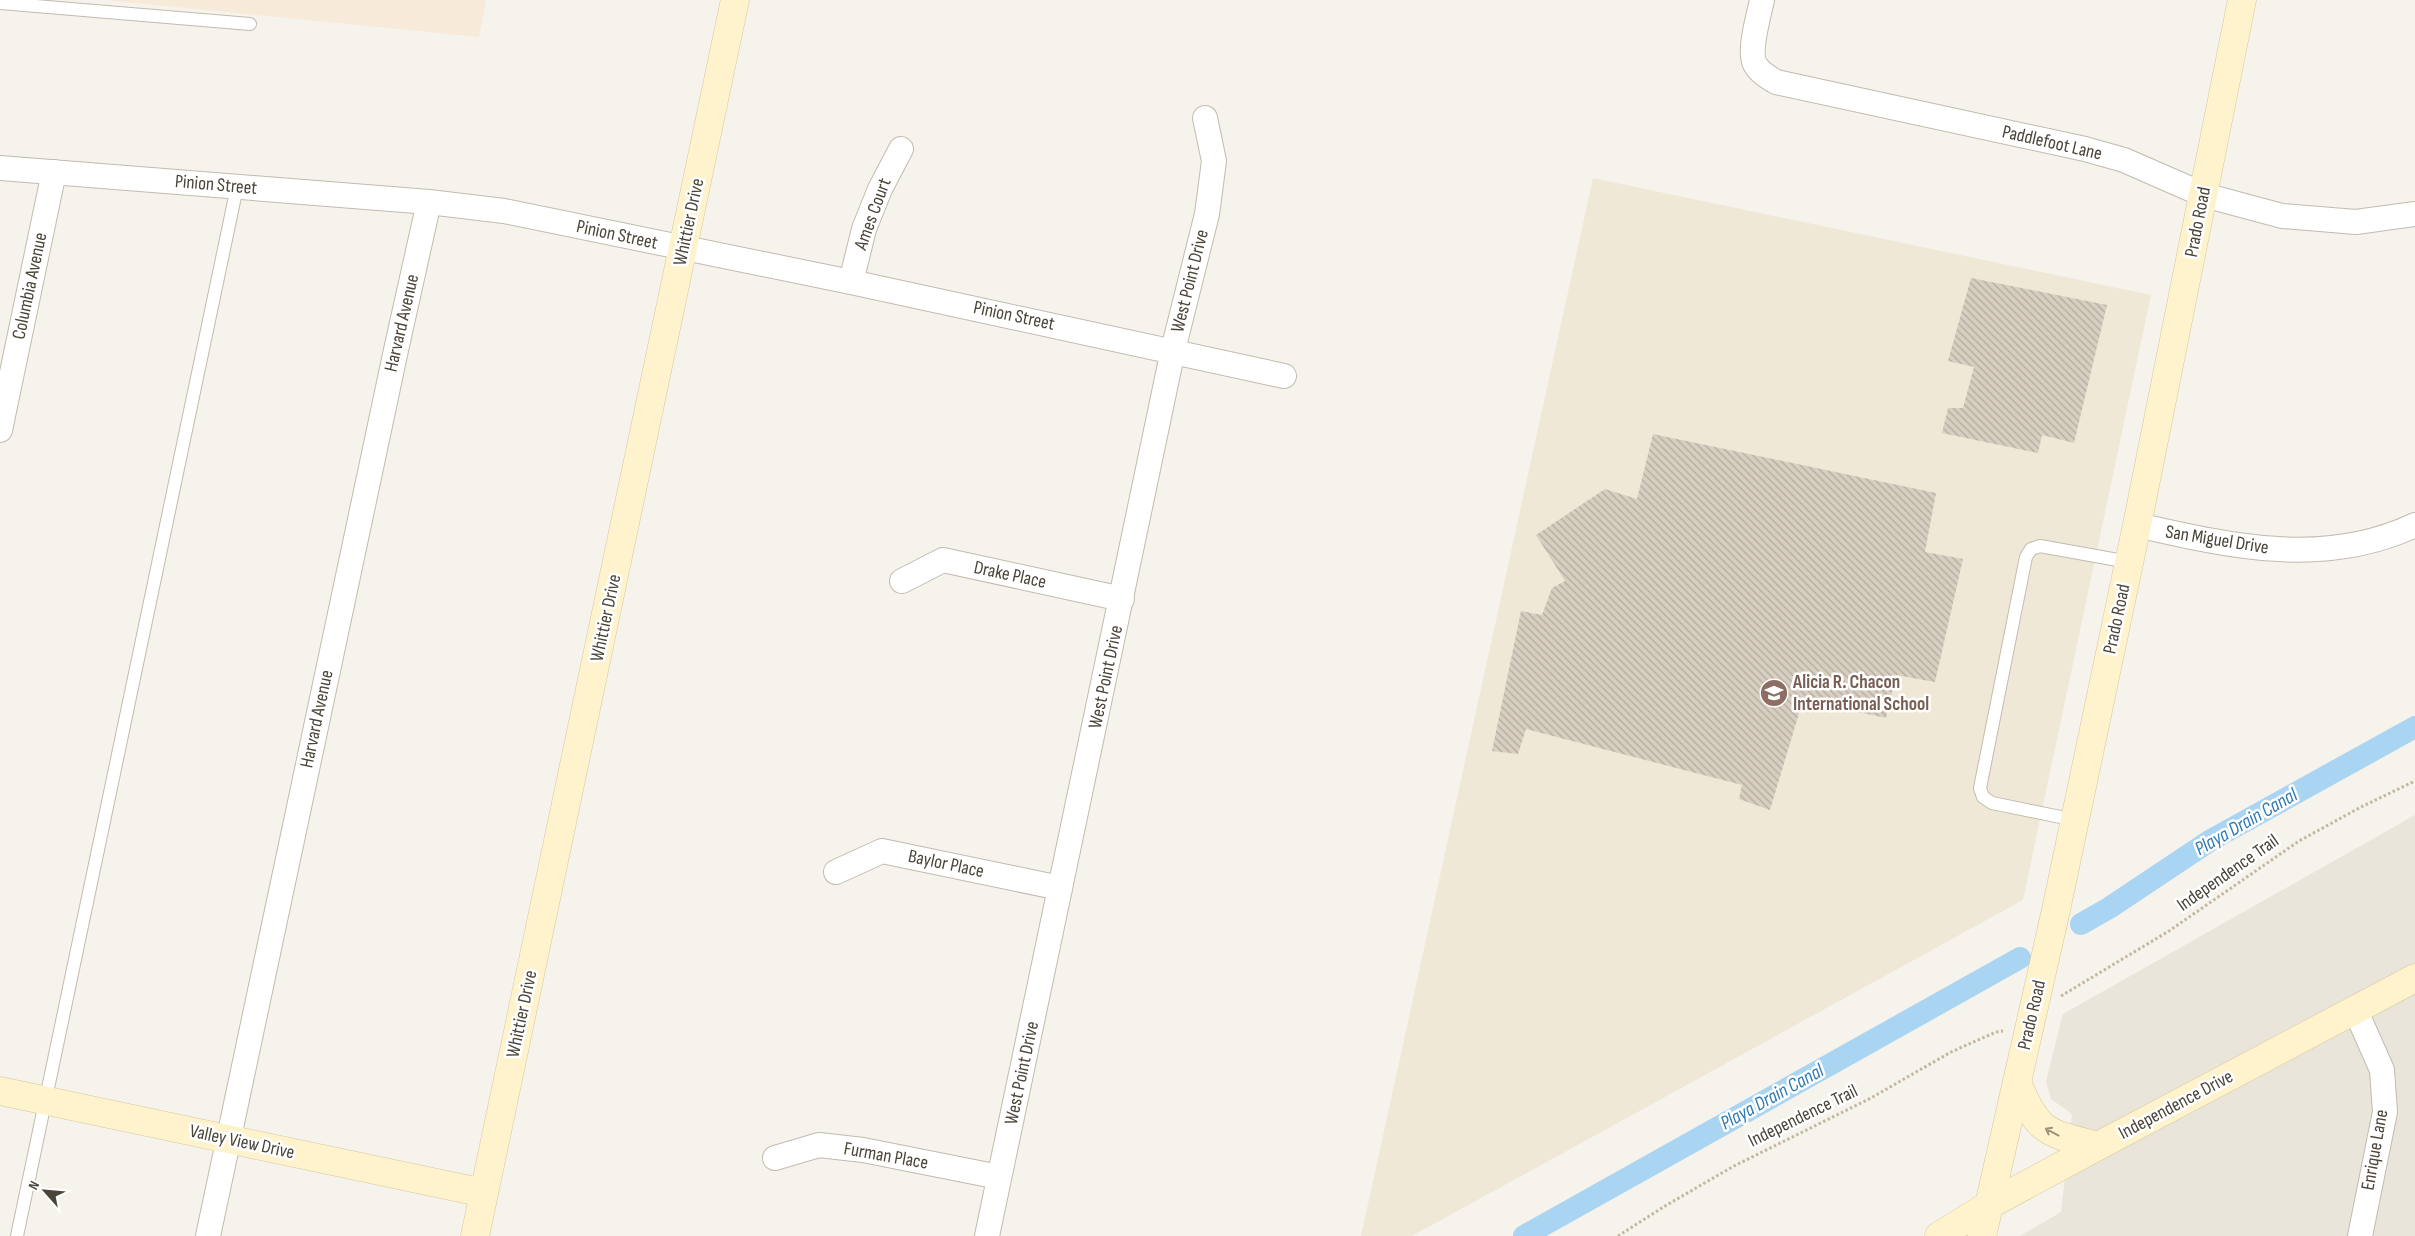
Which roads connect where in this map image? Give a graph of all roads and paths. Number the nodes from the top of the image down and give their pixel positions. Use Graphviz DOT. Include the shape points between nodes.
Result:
graph roads {
  1 [pos="735,0"];
  2 [pos="1762,0"];
  3 [pos="2242,0"];
  4 [pos="0,3"];
  5 [pos="250,24"];
  6 [pos="1205,118"];
  7 [pos="900,149"];
  8 [pos="0,168"];
  9 [pos="54,172"];
  10 [pos="237,187"];
  11 [pos="2204,196"];
  12 [pos="429,202"];
  13 [pos="2415,214"];
  14 [pos="684,248"];
  15 [pos="851,282"];
  16 [pos="1173,350"];
  17 [pos="1284,376"];
  18 [pos="0,430"];
  19 [pos="2137,525"];
  20 [pos="2415,525"];
  21 [pos="2129,562"];
  22 [pos="902,581"];
  23 [pos="1122,599"];
  24 [pos="2415,781"];
  25 [pos="2075,820"];
  26 [pos="836,872"];
  27 [pos="1060,888"];
  28 [pos="2415,978"];
  29 [pos="2051,988"];
  30 [pos="2355,1010"];
  31 [pos="2005,1031"];
  32 [pos="2017,1082"];
  33 [pos="0,1091"];
  34 [pos="45,1100"];
  35 [pos="229,1139"];
  36 [pos="2098,1146"];
  37 [pos="775,1158"];
  38 [pos="999,1177"];
  39 [pos="484,1193"];
  40 [pos="1989,1205"];
  41 [pos="16,1236"];
  42 [pos="208,1236"];
  43 [pos="475,1236"];
  44 [pos="987,1236"];
  45 [pos="1618,1236"];
  46 [pos="1939,1236"];
  47 [pos="1982,1236"];
  48 [pos="2360,1236"];
  1 -- 14 [label="street, Whittier Drive"];
  2 -- 11 [label="street, Paddlefoot Lane" via="1754,38 1754,63 1776,82 2085,149 2124,160"];
  3 -- 11 [label="street, Prado Road"];
  4 -- 5 [label="lane"];
  6 -- 16 [label="street, West Point Drive" via="1214,161 1209,196"];
  7 -- 15 [label="street, Ames Court" via="864,229"];
  8 -- 9 [label="street, Pinion Street"];
  9 -- 10 [label="street, Pinion Street"];
  9 -- 18 [label="street, Columbia Avenue"];
  10 -- 12 [label="street, Pinion Street"];
  10 -- 34 [label="lane"];
  11 -- 13 [label="street, Paddlefoot Lane" via="2282,216 2314,220 2356,222"];
  11 -- 19 [label="street, Prado Road"];
  12 -- 14 [label="street, Pinion Street" via="504,211"];
  12 -- 35 [label="street, Harvard Avenue"];
  14 -- 15 [label="street, Pinion Street"];
  14 -- 39 [label="street, Whittier Drive"];
  15 -- 16 [label="street, Pinion Street"];
  16 -- 17 [label="street, Pinion Street"];
  16 -- 23 [label="street, West Point Drive"];
  19 -- 20 [label="street, San Miguel Drive" via="2260,550 2304,550 2344,546 2395,534"];
  19 -- 21 [label="street, Prado Road"];
  21 -- 25 [label="street, Prado Road"];
  21 -- 25 [label="lane" via="2040,546 2031,548 2026,557 1980,788 1983,797 1992,803"];
  22 -- 23 [label="street, Drake Place" via="943,560"];
  23 -- 27 [label="street, West Point Drive"];
  24 -- 29 [label="path, Independence Trail" via="2299,841 2169,931"];
  25 -- 29 [label="street, Prado Road" via="2056,910"];
  26 -- 27 [label="street, Baylor Place" via="882,851"];
  27 -- 38 [label="street, West Point Drive"];
  28 -- 30 [label="street, Independence Drive"];
  29 -- 32 [label="street, Prado Road"];
  30 -- 36 [label="street, Independence Drive"];
  30 -- 48 [label="street, Enrique Lane" via="2382,1070 2385,1112"];
  31 -- 45 [label="path, Independence Trail" via="1951,1052 1871,1098 1734,1166"];
  36 -- 32 [label="street, one-way" via="2046,1129 2034,1118"];
  32 -- 40 [label="street, Prado Road"];
  33 -- 34 [label="street, Valley View Drive"];
  34 -- 35 [label="street, Valley View Drive"];
  34 -- 41 [label="lane"];
  35 -- 39 [label="street, Valley View Drive"];
  35 -- 42 [label="street, Harvard Avenue"];
  36 -- 40 [label="street, Independence Drive"];
  37 -- 38 [label="street, Furman Place" via="819,1145 863,1150"];
  38 -- 44 [label="street, West Point Drive"];
  39 -- 43 [label="street, Whittier Drive"];
  40 -- 46 [label="street, Independence Drive"];
  40 -- 47 [label="street, Prado Road"];
}
